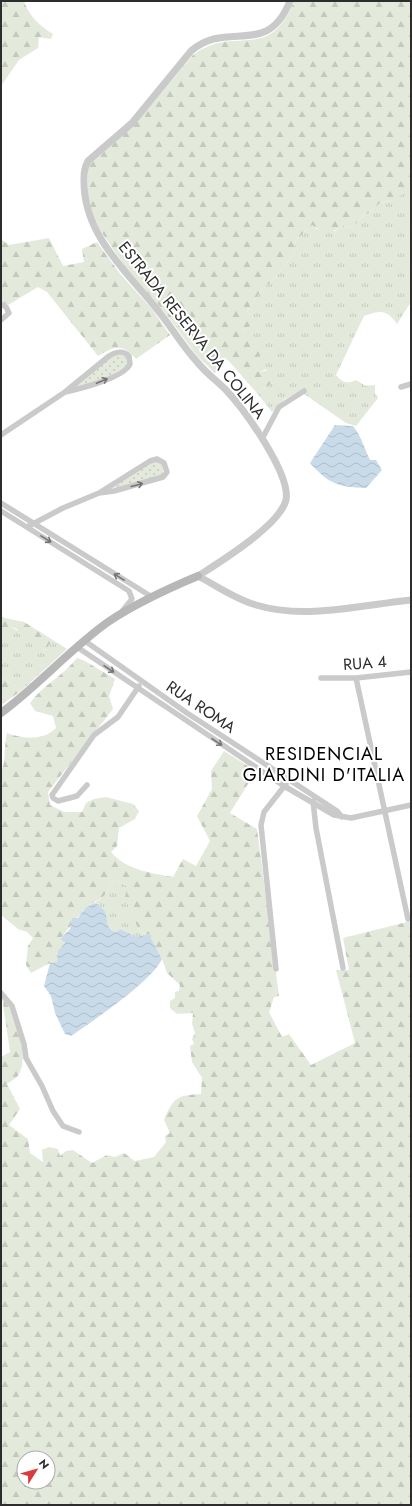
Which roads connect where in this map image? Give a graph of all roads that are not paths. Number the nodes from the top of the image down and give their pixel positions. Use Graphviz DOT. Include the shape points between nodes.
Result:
graph roads {
  1 [pos="290,1"];
  2 [pos="1,304"];
  3 [pos="1,320"];
  4 [pos="411,384"];
  5 [pos="401,387"];
  6 [pos="304,391"];
  7 [pos="65,392"];
  8 [pos="1,435"];
  9 [pos="262,439"];
  10 [pos="99,493"];
  11 [pos="1,503"];
  12 [pos="1,511"];
  13 [pos="32,523"];
  14 [pos="27,527"];
  15 [pos="198,576"];
  16 [pos="152,597"];
  17 [pos="411,600"];
  18 [pos="113,619"];
  19 [pos="85,641"];
  20 [pos="77,647"];
  21 [pos="411,672"];
  22 [pos="321,678"];
  23 [pos="356,678"];
  24 [pos="141,682"];
  25 [pos="138,688"];
  26 [pos="1,713"];
  27 [pos="187,713"];
  28 [pos="183,719"];
  29 [pos="288,780"];
  30 [pos="87,785"];
  31 [pos="284,786"];
  32 [pos="314,800"];
  33 [pos="411,806"];
  34 [pos="384,811"];
  35 [pos="408,919"];
  36 [pos="343,968"];
  37 [pos="276,969"];
  38 [pos="1,993"];
  39 [pos="79,1132"];
  1 -- 9 [label="street, ESTRADA RESERVA DA COLINA" via="282,18 268,32 254,36 223,37 196,47 138,116 88,161 84,170 84,192 90,216 99,236 199,365 239,405"];
  2 -- 3 [label="street" via="9,313"];
  4 -- 5 [label="street"];
  6 -- 9 [label="street" via="279,407"];
  7 -- 7 [label="street, one-way" via="88,387 124,371 130,364 129,356 123,352 114,353"];
  7 -- 8 [label="street"];
  9 -- 15 [label="street, ESTRADA RESERVA DA COLINA" via="285,482 286,500 261,531"];
  10 -- 10 [label="street, one-way" via="163,477 167,472 164,464 157,459 145,463"];
  10 -- 13 [label="street"];
  11 -- 13 [label="street"];
  12 -- 14 [label="street"];
  13 -- 14 [label="street"];
  16 -- 13 [label="street, one-way"];
  14 -- 18 [label="street, one-way" via="129,591 132,599"];
  15 -- 16 [label="main road"];
  15 -- 17 [label="street" via="244,601 274,609 321,611"];
  16 -- 18 [label="main road"];
  18 -- 19 [label="main road"];
  19 -- 20 [label="main road"];
  19 -- 24 [label="street, RUA ROMA"];
  20 -- 25 [label="street, RUA ROMA, one-way"];
  20 -- 26 [label="main road" via="46,677"];
  21 -- 23 [label="street, RUA 4"];
  22 -- 23 [label="street, RUA 4"];
  23 -- 34 [label="street"];
  24 -- 25 [label="street"];
  24 -- 27 [label="street, RUA ROMA"];
  25 -- 28 [label="street, RUA ROMA"];
  25 -- 30 [label="street" via="118,717 94,735 52,795 58,801 74,797"];
  27 -- 28 [label="street"];
  27 -- 29 [label="street, RUA ROMA"];
  28 -- 31 [label="street, RUA ROMA, one-way"];
  29 -- 31 [label="street"];
  29 -- 32 [label="street, RUA ROMA"];
  31 -- 32 [label="street, RUA ROMA"];
  31 -- 37 [label="street" via="264,812 260,825"];
  32 -- 34 [label="street, RUA ROMA" via="334,815 342,817 351,818"];
  32 -- 36 [label="street" via="316,828"];
  33 -- 34 [label="street"];
  34 -- 35 [label="street"];
  38 -- 39 [label="street" via="12,1006 26,1058 53,1111 64,1126"];
}
